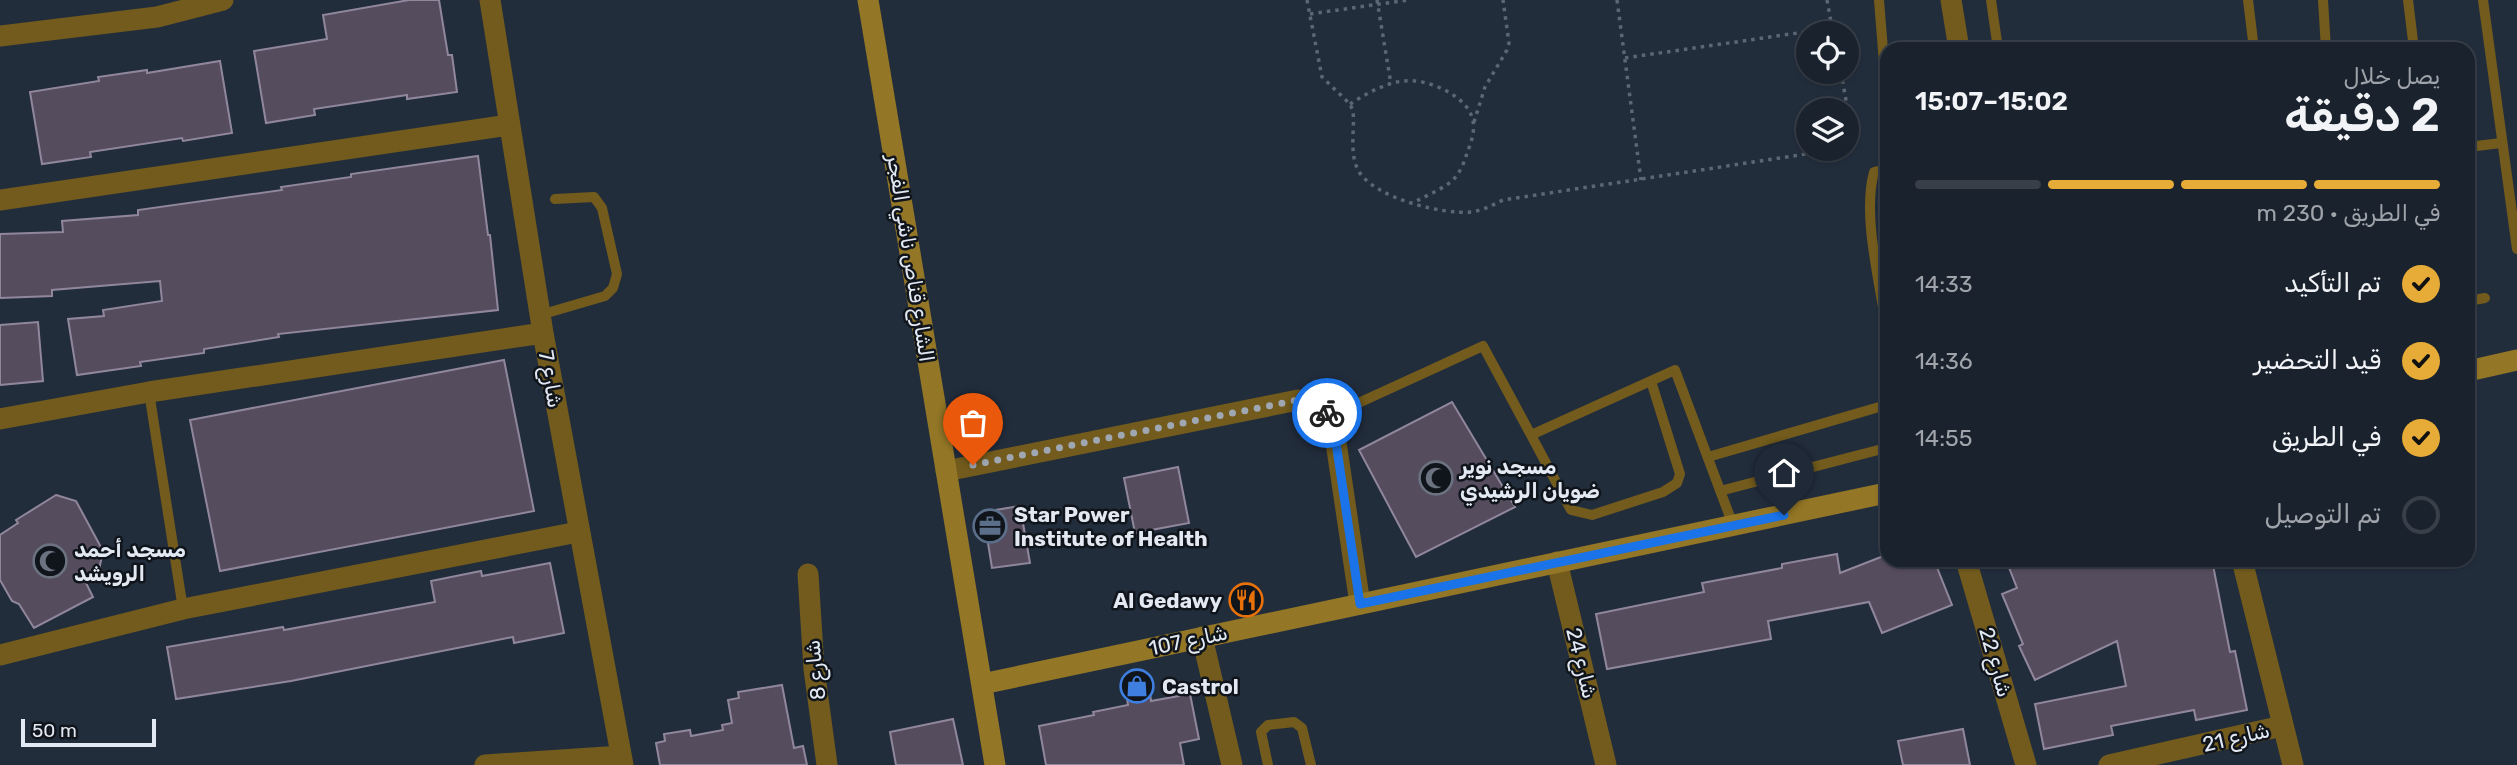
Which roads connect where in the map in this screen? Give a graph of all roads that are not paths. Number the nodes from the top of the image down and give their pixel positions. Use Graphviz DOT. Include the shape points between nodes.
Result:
graph roads {
  1 [pos="223,0"];
  2 [pos="490,0"];
  3 [pos="869,0"];
  4 [pos="1879,0"];
  5 [pos="1951,0"];
  6 [pos="1991,0"];
  7 [pos="2248,0"];
  8 [pos="2323,0"];
  9 [pos="2409,0"];
  10 [pos="2483,0"];
  11 [pos="0,36"];
  12 [pos="1882,42"];
  13 [pos="1958,42"];
  14 [pos="1997,42"];
  15 [pos="2253,42"];
  16 [pos="2326,42"];
  17 [pos="2413,42"];
  18 [pos="509,125"];
  19 [pos="2501,143"];
  20 [pos="2475,145"];
  21 [pos="1880,170"];
  22 [pos="555,199"];
  23 [pos="0,200"];
  24 [pos="2517,250"];
  25 [pos="1880,285"];
  26 [pos="2485,298"];
  27 [pos="2475,300"];
  28 [pos="541,324"];
  29 [pos="2517,360"];
  30 [pos="2475,369"];
  31 [pos="1651,381"];
  32 [pos="149,392"];
  33 [pos="1880,407"];
  34 [pos="1330,416"];
  35 [pos="0,419"];
  36 [pos="1531,435"];
  37 [pos="1880,450"];
  38 [pos="1708,457"];
  39 [pos="946,471"];
  40 [pos="1720,491"];
  41 [pos="1880,494"];
  42 [pos="1733,526"];
  43 [pos="578,532"];
  44 [pos="1557,562"];
  45 [pos="1968,567"];
  46 [pos="2244,567"];
  47 [pos="808,573"];
  48 [pos="1360,604"];
  49 [pos="183,609"];
  50 [pos="1202,637"];
  51 [pos="0,654"];
  52 [pos="982,684"];
  53 [pos="2282,726"];
  54 [pos="622,760"];
  55 [pos="485,765"];
  56 [pos="827,765"];
  57 [pos="995,765"];
  58 [pos="1232,765"];
  59 [pos="1268,765"];
  60 [pos="1311,765"];
  61 [pos="1606,765"];
  62 [pos="2026,765"];
  63 [pos="2109,765"];
  64 [pos="2293,765"];
  1 -- 11 [label="street" via="157,17"];
  2 -- 18 [label="street, شارع 7"];
  3 -- 39 [label="street, الشارع قناص ناشي الفجر"];
  4 -- 12 [label="lane"];
  5 -- 13 [label="street"];
  6 -- 14 [label="lane"];
  7 -- 15 [label="lane"];
  8 -- 16 [label="lane"];
  9 -- 17 [label="lane"];
  10 -- 19 [label="lane"];
  18 -- 23 [label="street"];
  18 -- 28 [label="street, شارع 7"];
  19 -- 20 [label="lane"];
  19 -- 24 [label="lane"];
  21 -- 25 [label="lane" via="1874,172 1869,190"];
  22 -- 28 [label="lane" via="594,197 602,208 617,274 605,296"];
  26 -- 27 [label="lane"];
  28 -- 32 [label="street"];
  28 -- 43 [label="street, شارع 7"];
  29 -- 30 [label="street"];
  31 -- 36 [label="lane"];
  31 -- 36 [label="lane" via="1680,474 1677,483 1663,492 1592,515 1571,510"];
  31 -- 38 [label="lane" via="1675,370"];
  32 -- 35 [label="street"];
  32 -- 49 [label="lane"];
  33 -- 38 [label="lane"];
  34 -- 36 [label="lane" via="1483,346"];
  34 -- 39 [label="street" via="1317,405 1298,400"];
  34 -- 48 [label="street"];
  37 -- 40 [label="lane"];
  38 -- 40 [label="lane"];
  39 -- 52 [label="street, الشارع قناص ناشي الفجر"];
  40 -- 42 [label="lane"];
  41 -- 42 [label="street, شارع 107"];
  42 -- 44 [label="street, شارع 107"];
  43 -- 49 [label="street"];
  43 -- 54 [label="street, شارع 7"];
  44 -- 48 [label="street, شارع 107"];
  44 -- 61 [label="street, شارع 24"];
  45 -- 62 [label="street, شارع 22"];
  46 -- 53 [label="street, شارع 21"];
  47 -- 56 [label="street, شارع 8"];
  48 -- 50 [label="street, شارع 107"];
  49 -- 51 [label="street"];
  50 -- 52 [label="street, شارع 107"];
  50 -- 58 [label="street"];
  52 -- 57 [label="street, الشارع قناص ناشي الفجر"];
  53 -- 63 [label="street, شارع 21"];
  53 -- 64 [label="street, شارع 21"];
  54 -- 55 [label="street, شارع 7"];
  59 -- 60 [label="lane" via="1261,733 1268,725 1294,722 1302,728"];
}
